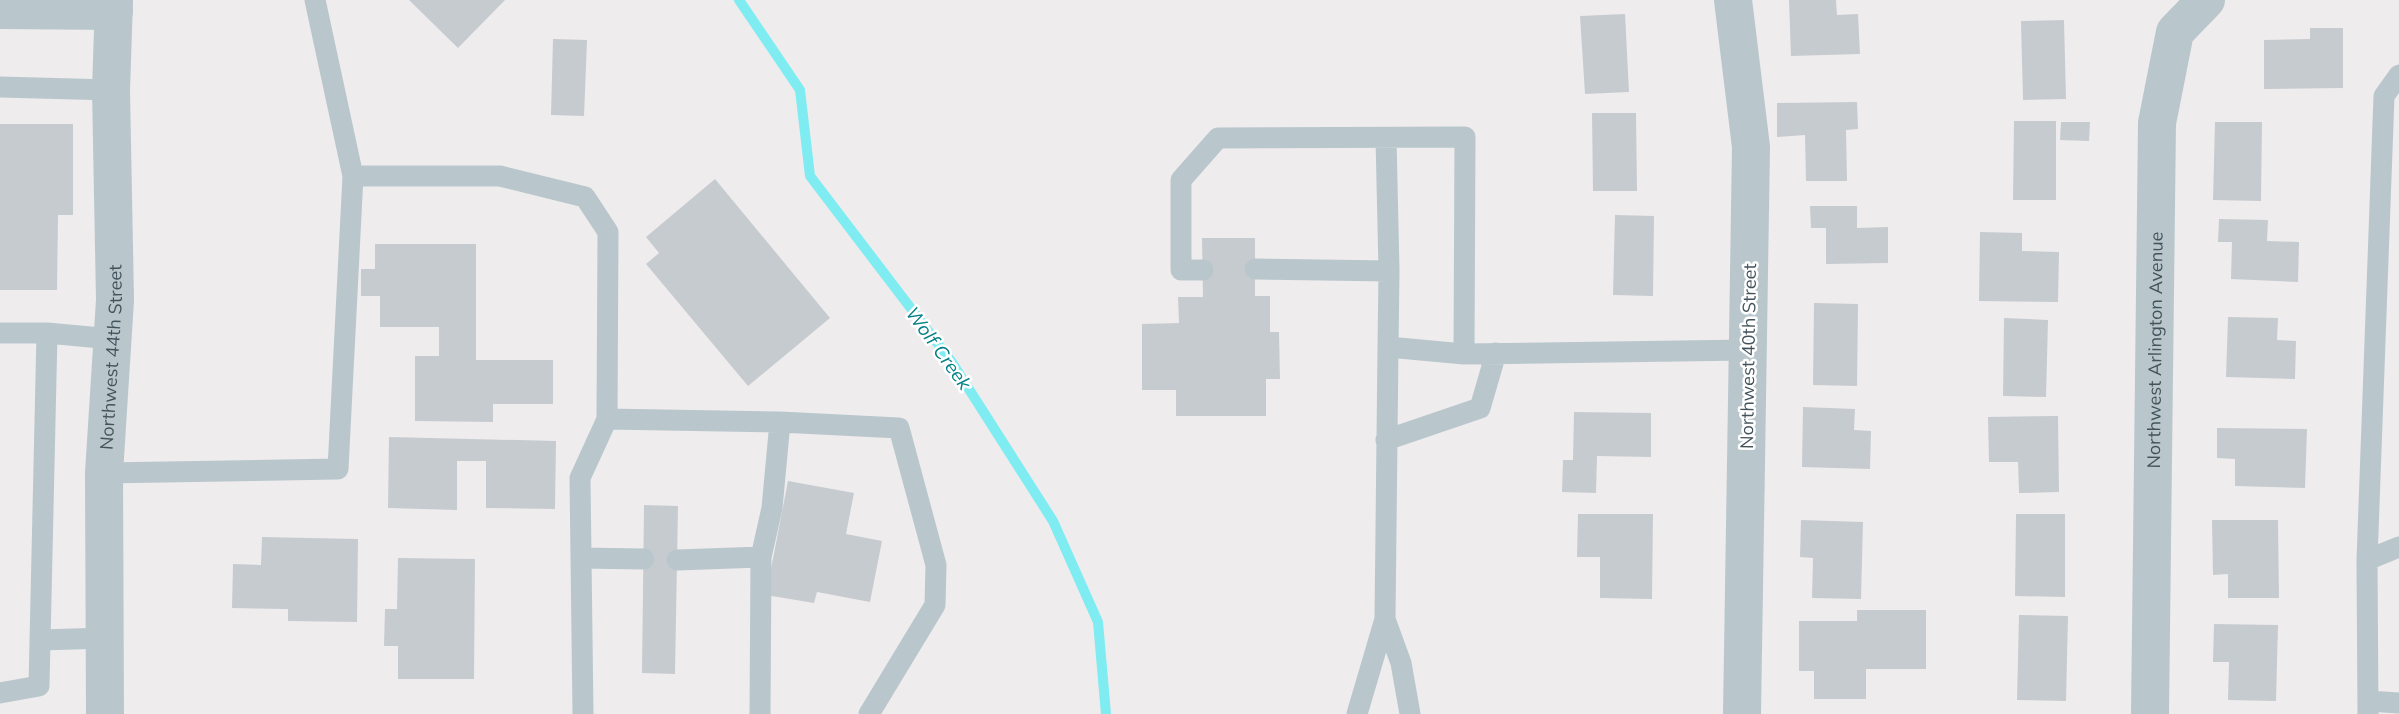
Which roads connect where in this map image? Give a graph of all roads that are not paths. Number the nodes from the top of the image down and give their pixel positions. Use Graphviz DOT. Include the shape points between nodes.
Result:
graph roads {
  1 [pos="315,0"];
  2 [pos="1733,0"];
  3 [pos="2206,0"];
  4 [pos="114,5"];
  5 [pos="0,10"];
  6 [pos="2399,75"];
  7 [pos="0,87"];
  8 [pos="111,90"];
  9 [pos="1386,138"];
  10 [pos="353,176"];
  11 [pos="1255,269"];
  12 [pos="1203,270"];
  13 [pos="1389,271"];
  14 [pos="0,333"];
  15 [pos="47,333"];
  16 [pos="112,339"];
  17 [pos="1388,348"];
  18 [pos="1748,350"];
  19 [pos="1464,354"];
  20 [pos="1496,354"];
  21 [pos="607,419"];
  22 [pos="780,422"];
  23 [pos="1386,440"];
  24 [pos="104,473"];
  25 [pos="2399,547"];
  26 [pos="761,557"];
  27 [pos="581,558"];
  28 [pos="644,559"];
  29 [pos="677,560"];
  30 [pos="2367,560"];
  31 [pos="1385,619"];
  32 [pos="105,638"];
  33 [pos="41,640"];
  34 [pos="0,693"];
  35 [pos="2399,703"];
  36 [pos="2368,708"];
  37 [pos="105,714"];
  38 [pos="583,714"];
  39 [pos="760,714"];
  40 [pos="869,714"];
  41 [pos="1357,714"];
  42 [pos="1410,714"];
  43 [pos="1742,714"];
  44 [pos="2150,714"];
  1 -- 10 [label="lane"];
  2 -- 18 [label="street, Northwest 40th Street" via="1751,147"];
  3 -- 44 [label="street, Northwest Arlington Avenue" via="2175,32 2157,123"];
  4 -- 5 [label="street"];
  4 -- 8 [label="street, Northwest 44th Street"];
  6 -- 30 [label="lane" via="2384,96"];
  7 -- 8 [label="lane"];
  8 -- 16 [label="street, Northwest 44th Street"];
  9 -- 12 [label="lane" via="1218,138 1181,180 1181,270"];
  9 -- 13 [label="lane"];
  9 -- 19 [label="lane" via="1465,137"];
  10 -- 21 [label="lane" via="500,176 585,197 608,232"];
  10 -- 24 [label="lane" via="338,469"];
  11 -- 13 [label="lane"];
  13 -- 17 [label="lane"];
  14 -- 15 [label="lane"];
  15 -- 16 [label="lane"];
  15 -- 33 [label="lane"];
  16 -- 24 [label="street, Northwest 44th Street"];
  17 -- 19 [label="lane"];
  17 -- 23 [label="lane"];
  18 -- 20 [label="lane"];
  18 -- 43 [label="street, Northwest 40th Street"];
  19 -- 20 [label="lane"];
  20 -- 23 [label="lane" via="1480,408"];
  21 -- 22 [label="lane"];
  21 -- 27 [label="lane" via="580,478"];
  22 -- 26 [label="lane" via="772,508"];
  22 -- 40 [label="lane" via="899,428 936,565 934,605"];
  23 -- 31 [label="lane"];
  24 -- 32 [label="street, Northwest 44th Street"];
  25 -- 30 [label="lane"];
  26 -- 29 [label="lane"];
  26 -- 39 [label="lane"];
  27 -- 28 [label="lane"];
  27 -- 38 [label="lane"];
  30 -- 36 [label="lane"];
  31 -- 41 [label="lane"];
  31 -- 42 [label="lane" via="1401,663"];
  32 -- 33 [label="lane"];
  32 -- 37 [label="street, Northwest 44th Street"];
  33 -- 34 [label="lane" via="39,686"];
  35 -- 36 [label="lane"];
}
